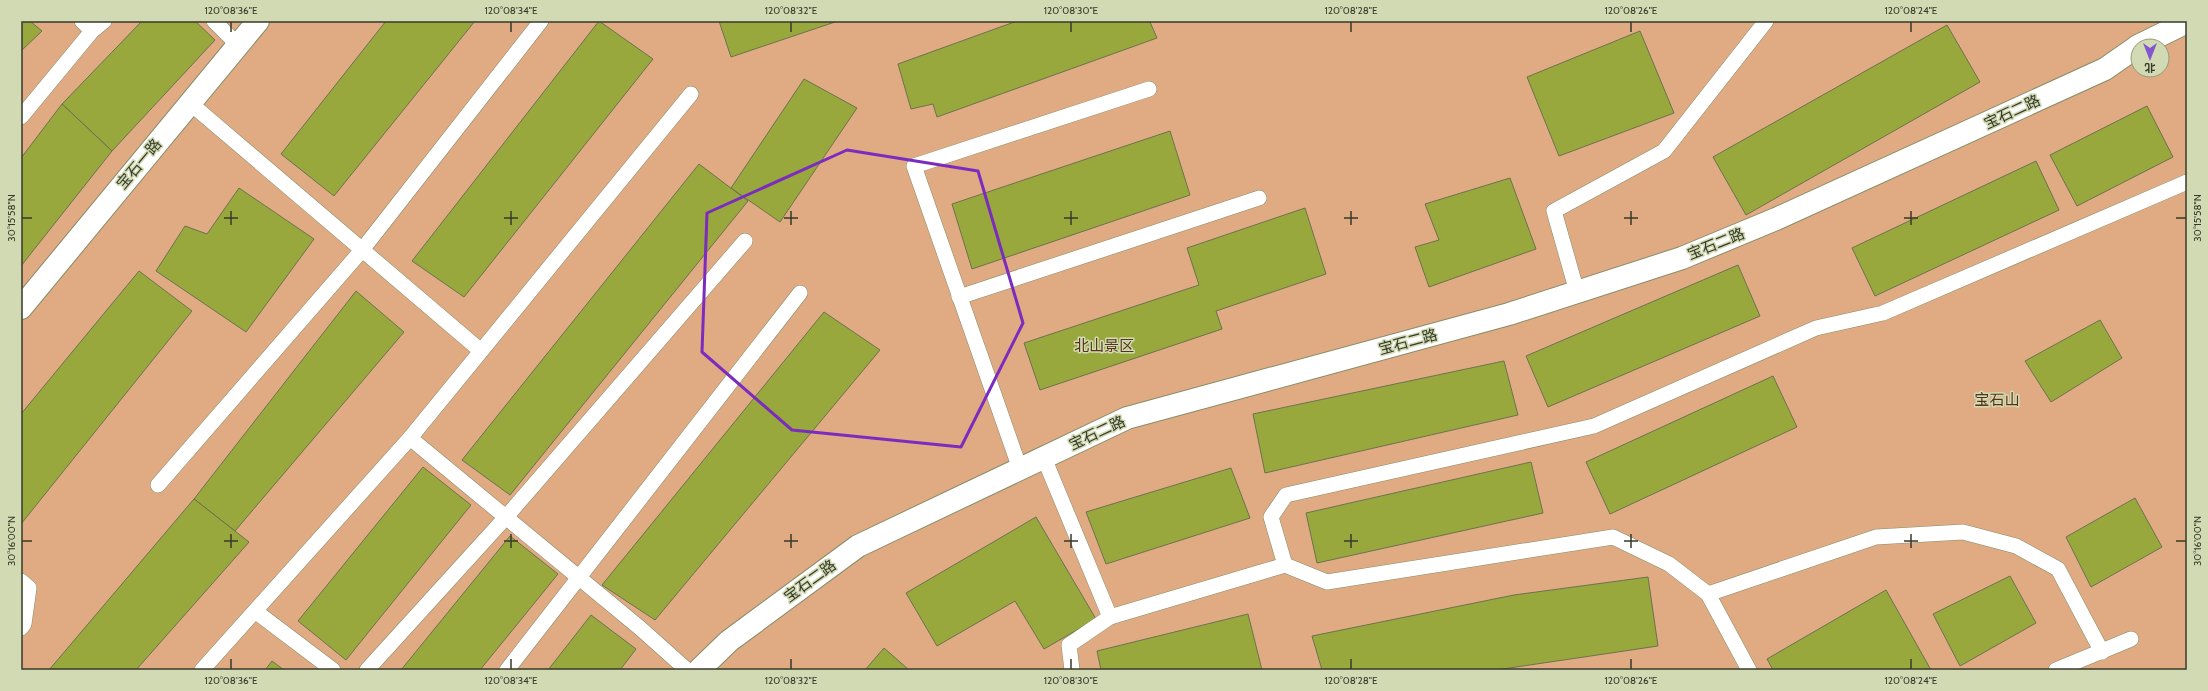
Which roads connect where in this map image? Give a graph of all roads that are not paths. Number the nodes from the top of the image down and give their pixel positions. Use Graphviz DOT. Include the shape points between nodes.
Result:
graph roads {
  1 [pos="104,21"];
  2 [pos="214,21"];
  3 [pos="258,21"];
  4 [pos="541,21"];
  5 [pos="1766,21"];
  6 [pos="2187,22"];
  7 [pos="87,26"];
  8 [pos="2154,38"];
  9 [pos="238,45"];
  10 [pos="2130,52"];
  11 [pos="1148,89"];
  12 [pos="691,94"];
  13 [pos="190,103"];
  14 [pos="21,117"];
  15 [pos="2187,182"];
  16 [pos="1259,198"];
  17 [pos="745,241"];
  18 [pos="362,250"];
  19 [pos="1577,292"];
  20 [pos="800,293"];
  21 [pos="960,297"];
  22 [pos="22,304"];
  23 [pos="481,351"];
  24 [pos="410,438"];
  25 [pos="1044,458"];
  26 [pos="1020,469"];
  27 [pos="158,486"];
  28 [pos="506,517"];
  29 [pos="1285,565"];
  30 [pos="578,576"];
  31 [pos="21,581"];
  32 [pos="1708,594"];
  33 [pos="255,611"];
  34 [pos="1110,617"];
  35 [pos="21,628"];
  36 [pos="2131,639"];
  37 [pos="2102,652"];
  38 [pos="202,670"];
  39 [pos="333,670"];
  40 [pos="367,670"];
  41 [pos="507,670"];
  42 [pos="687,670"];
  43 [pos="699,670"];
  44 [pos="1072,670"];
  45 [pos="1748,670"];
  46 [pos="2056,670"];
  1 -- 7 [label="lane"];
  2 -- 9 [label="lane"];
  3 -- 9 [label="street, 宝石一路"];
  4 -- 18 [label="lane"];
  5 -- 19 [label="lane" via="1664,151 1554,211"];
  6 -- 8 [label="street, 宝石二路"];
  7 -- 14 [label="lane"];
  9 -- 13 [label="street, 宝石一路"];
  10 -- 19 [label="street, 宝石二路" via="2105,69 1776,220 1682,258"];
  11 -- 21 [label="lane" via="914,166"];
  12 -- 23 [label="lane"];
  13 -- 18 [label="lane"];
  13 -- 22 [label="street, 宝石一路"];
  15 -- 29 [label="lane" via="1883,313 1816,328 1594,426 1286,495 1272,517"];
  16 -- 21 [label="lane"];
  17 -- 28 [label="lane"];
  18 -- 23 [label="lane"];
  18 -- 27 [label="lane"];
  19 -- 25 [label="street, 宝石二路" via="1509,314 1127,418"];
  20 -- 30 [label="lane"];
  21 -- 26 [label="lane"];
  23 -- 24 [label="lane"];
  24 -- 28 [label="lane"];
  24 -- 33 [label="lane"];
  25 -- 26 [label="street, 宝石二路"];
  25 -- 34 [label="lane"];
  26 -- 43 [label="street, 宝石二路" via="858,546 729,640"];
  28 -- 30 [label="lane"];
  28 -- 40 [label="lane"];
  29 -- 32 [label="lane" via="1327,582 1613,537 1669,564"];
  29 -- 34 [label="lane"];
  30 -- 41 [label="lane"];
  30 -- 42 [label="lane"];
  31 -- 35 [label="lane" via="29,588 24,624"];
  32 -- 37 [label="lane" via="1876,537 1963,532 2016,546 2058,568"];
  32 -- 45 [label="lane"];
  33 -- 38 [label="lane"];
  33 -- 39 [label="lane"];
  34 -- 44 [label="lane" via="1069,645"];
  36 -- 37 [label="lane"];
  37 -- 46 [label="lane"];
}
